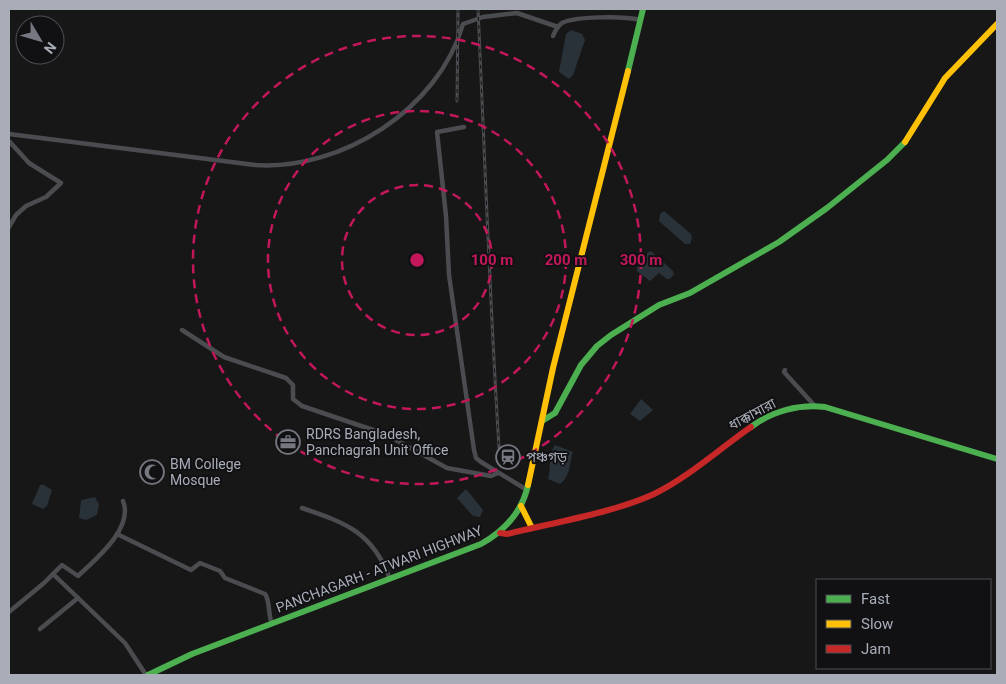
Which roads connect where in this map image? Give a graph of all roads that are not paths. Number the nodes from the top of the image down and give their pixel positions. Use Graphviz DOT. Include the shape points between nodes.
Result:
graph roads {
  1 [pos="643,9"];
  2 [pos="640,20"];
  3 [pos="997,24"];
  4 [pos="558,27"];
  5 [pos="553,36"];
  6 [pos="464,127"];
  7 [pos="9,134"];
  8 [pos="9,141"];
  9 [pos="9,227"];
  10 [pos="182,330"];
  11 [pos="785,370"];
  12 [pos="814,405"];
  13 [pos="542,421"];
  14 [pos="997,459"];
  15 [pos="498,473"];
  16 [pos="528,490"];
  17 [pos="123,501"];
  18 [pos="521,506"];
  19 [pos="302,508"];
  20 [pos="532,528"];
  21 [pos="500,533"];
  22 [pos="117,534"];
  23 [pos="54,574"];
  24 [pos="390,579"];
  25 [pos="78,598"];
  26 [pos="9,612"];
  27 [pos="272,624"];
  28 [pos="40,629"];
  29 [pos="147,675"];
  1 -- 2 [label="street, PANCHAGARH - ATWARI HIGHWAY"];
  2 -- 4 [label="street" via="626,17 573,20"];
  2 -- 13 [label="street, PANCHAGARH - ATWARI HIGHWAY"];
  3 -- 13 [label="street" via="945,78 910,136 887,160 779,242 611,335 581,366 555,413"];
  4 -- 5 [label="street"];
  4 -- 7 [label="street" via="517,13 483,16 463,24 435,78 401,115 352,146 294,164 255,165"];
  6 -- 15 [label="street" via="437,132 449,276 474,450 478,460"];
  8 -- 9 [label="street" via="29,163 61,182 46,197 26,206"];
  10 -- 15 [label="street" via="224,357 290,381 297,404 385,434 447,468 490,476"];
  11 -- 12 [label="street"];
  12 -- 14 [label="street, ধাক্কামারা"];
  12 -- 20 [label="street, ধাক্কামারা" via="791,408 758,422 653,494"];
  13 -- 16 [label="street, PANCHAGARH - ATWARI HIGHWAY"];
  15 -- 16 [label="street"];
  16 -- 18 [label="street, PANCHAGARH - ATWARI HIGHWAY"];
  17 -- 22 [label="street" via="125,517"];
  18 -- 20 [label="street"];
  18 -- 21 [label="street, PANCHAGARH - ATWARI HIGHWAY"];
  19 -- 24 [label="street" via="362,535 377,551"];
  20 -- 21 [label="street, ধাক্কামারা"];
  21 -- 24 [label="street, PANCHAGARH - ATWARI HIGHWAY" via="476,546"];
  22 -- 23 [label="street" via="78,576 64,565"];
  22 -- 27 [label="street" via="191,570 200,563 217,569 225,578 265,594"];
  23 -- 25 [label="street"];
  23 -- 26 [label="street"];
  24 -- 27 [label="street, PANCHAGARH - ATWARI HIGHWAY"];
  25 -- 28 [label="street"];
  25 -- 29 [label="street" via="130,648"];
  27 -- 29 [label="street, PANCHAGARH - ATWARI HIGHWAY"];
}
